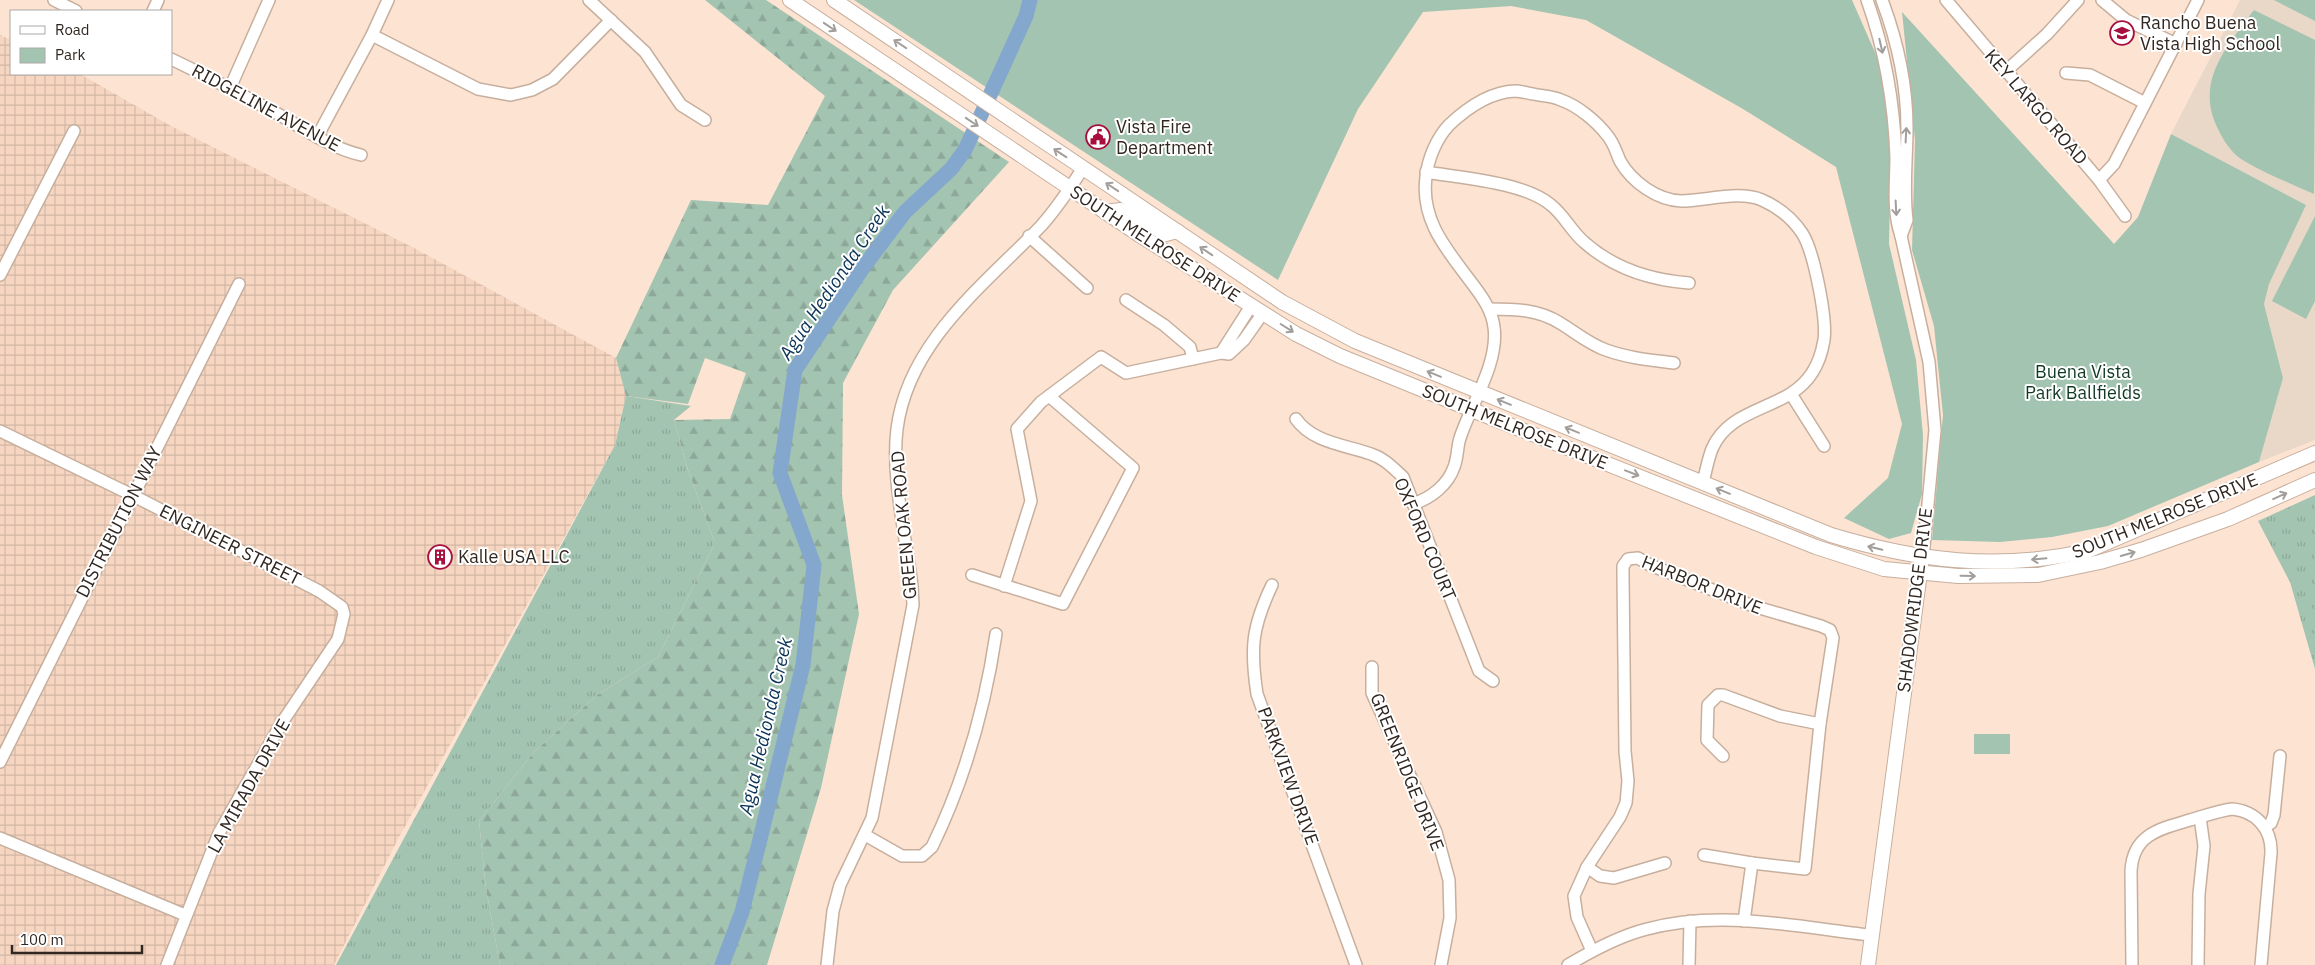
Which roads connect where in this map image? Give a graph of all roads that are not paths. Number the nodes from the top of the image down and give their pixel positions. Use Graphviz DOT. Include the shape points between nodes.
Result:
graph roads {
  1 [pos="54,0"];
  2 [pos="270,0"];
  3 [pos="388,0"];
  4 [pos="589,0"];
  5 [pos="790,0"];
  6 [pos="834,0"];
  7 [pos="1867,0"];
  8 [pos="1882,0"];
  9 [pos="1946,0"];
  10 [pos="2078,0"];
  11 [pos="2102,0"];
  12 [pos="2198,0"];
  13 [pos="74,10"];
  14 [pos="611,20"];
  15 [pos="372,35"];
  16 [pos="2176,44"];
  17 [pos="172,59"];
  18 [pos="2005,72"];
  19 [pos="2066,73"];
  20 [pos="230,88"];
  21 [pos="2145,103"];
  22 [pos="705,120"];
  23 [pos="74,131"];
  24 [pos="318,136"];
  25 [pos="361,154"];
  26 [pos="1084,168"];
  27 [pos="1426,172"];
  28 [pos="2099,180"];
  29 [pos="1070,189"];
  30 [pos="1105,212"];
  31 [pos="2125,216"];
  32 [pos="1177,231"];
  33 [pos="1030,236"];
  34 [pos="1902,236"];
  35 [pos="0,275"];
  36 [pos="1689,283"];
  37 [pos="239,284"];
  38 [pos="1087,288"];
  39 [pos="1126,300"];
  40 [pos="1257,309"];
  41 [pos="1489,309"];
  42 [pos="1193,359"];
  43 [pos="1674,363"];
  44 [pos="1479,392"];
  45 [pos="1791,394"];
  46 [pos="1049,396"];
  47 [pos="1472,410"];
  48 [pos="1296,419"];
  49 [pos="0,431"];
  50 [pos="1824,446"];
  51 [pos="2315,453"];
  52 [pos="2315,480"];
  53 [pos="1703,482"];
  54 [pos="132,495"];
  55 [pos="1413,504"];
  56 [pos="1923,557"];
  57 [pos="1920,574"];
  58 [pos="972,575"];
  59 [pos="1272,585"];
  60 [pos="1004,586"];
  61 [pos="344,614"];
  62 [pos="996,634"];
  63 [pos="1372,667"];
  64 [pos="1493,681"];
  65 [pos="1820,724"];
  66 [pos="1723,756"];
  67 [pos="2280,756"];
  68 [pos="0,762"];
  69 [pos="2200,817"];
  70 [pos="2265,827"];
  71 [pos="865,835"];
  72 [pos="0,838"];
  73 [pos="1704,855"];
  74 [pos="1665,863"];
  75 [pos="1752,864"];
  76 [pos="1587,867"];
  77 [pos="185,915"];
  78 [pos="1690,921"];
  79 [pos="1744,921"];
  80 [pos="1870,935"];
  81 [pos="1592,951"];
  82 [pos="167,965"];
  83 [pos="827,965"];
  84 [pos="1356,965"];
  85 [pos="1441,965"];
  86 [pos="1568,965"];
  87 [pos="1688,965"];
  88 [pos="1868,965"];
  89 [pos="2132,965"];
  90 [pos="2198,965"];
  91 [pos="2261,965"];
  1 -- 13 [label="street"];
  2 -- 20 [label="street"];
  3 -- 15 [label="street"];
  4 -- 14 [label="street"];
  5 -- 29 [label="main road, SOUTH MELROSE DRIVE, one-way"];
  26 -- 6 [label="main road, SOUTH MELROSE DRIVE, one-way"];
  7 -- 34 [label="street, SHADOWRIDGE DRIVE, one-way" via="1886,66 1896,155 1896,222"];
  34 -- 8 [label="street, SHADOWRIDGE DRIVE, one-way" via="1907,220 1905,98 1893,32"];
  9 -- 18 [label="street, KEY LARGO ROAD"];
  10 -- 18 [label="street"];
  11 -- 16 [label="street" via="2126,20"];
  12 -- 16 [label="street"];
  14 -- 15 [label="street" via="553,79 532,90 511,95 478,89"];
  14 -- 22 [label="street" via="644,52 681,105"];
  15 -- 24 [label="street"];
  16 -- 21 [label="street"];
  17 -- 20 [label="street, RIDGELINE AVENUE"];
  18 -- 28 [label="street, KEY LARGO ROAD"];
  19 -- 21 [label="street" via="2090,75"];
  20 -- 24 [label="street, RIDGELINE AVENUE"];
  21 -- 28 [label="street" via="2114,164"];
  23 -- 35 [label="street"];
  24 -- 25 [label="street, RIDGELINE AVENUE" via="349,152"];
  26 -- 29 [label="street, GREEN OAK ROAD"];
  32 -- 26 [label="main road, SOUTH MELROSE DRIVE, one-way"];
  27 -- 36 [label="street" via="1523,189 1551,204 1584,242 1615,263 1665,281"];
  27 -- 41 [label="street" via="1424,188 1428,216 1440,240"];
  27 -- 45 [label="street" via="1435,145 1466,109 1481,100 1514,91 1560,99 1582,111 1606,134 1621,162 1639,183 1657,196 1674,201 1702,201 1726,195 1759,198 1787,214 1803,234 1812,258 1824,339 1812,374"];
  28 -- 31 [label="street, KEY LARGO ROAD"];
  29 -- 30 [label="main road, SOUTH MELROSE DRIVE"];
  29 -- 33 [label="street, GREEN OAK ROAD"];
  30 -- 32 [label="main road" via="1121,210 1161,233"];
  30 -- 40 [label="main road, SOUTH MELROSE DRIVE"];
  44 -- 32 [label="main road, SOUTH MELROSE DRIVE, one-way" via="1317,322"];
  33 -- 38 [label="street"];
  33 -- 71 [label="street, GREEN OAK ROAD" via="947,322 928,348 900,412 896,460 913,605 872,818"];
  34 -- 56 [label="street, SHADOWRIDGE DRIVE" via="1930,362 1934,420"];
  37 -- 54 [label="street, DISTRIBUTION WAY"];
  39 -- 42 [label="street" via="1190,347"];
  40 -- 42 [label="street" via="1221,353"];
  40 -- 47 [label="main road, SOUTH MELROSE DRIVE, one-way" via="1296,334 1340,356"];
  41 -- 43 [label="street" via="1516,308 1539,313 1605,350 1638,359"];
  41 -- 44 [label="street" via="1494,337 1491,358"];
  42 -- 46 [label="street" via="1126,373 1101,356"];
  44 -- 47 [label="street"];
  53 -- 44 [label="main road, SOUTH MELROSE DRIVE, one-way"];
  45 -- 50 [label="street"];
  45 -- 53 [label="street" via="1746,414 1729,427 1712,448"];
  46 -- 60 [label="street" via="1017,429 1032,501"];
  46 -- 60 [label="street" via="1133,468 1063,604"];
  47 -- 55 [label="street" via="1460,438 1454,468 1442,488"];
  47 -- 57 [label="main road, SOUTH MELROSE DRIVE, one-way" via="1816,548 1884,569"];
  48 -- 55 [label="street, OXFORD COURT" via="1302,428 1314,435 1385,461 1402,477"];
  49 -- 54 [label="street, ENGINEER STREET"];
  51 -- 56 [label="main road, SOUTH MELROSE DRIVE, one-way" via="2087,551 2062,557 2007,562 1963,562"];
  57 -- 52 [label="main road, SOUTH MELROSE DRIVE, one-way" via="2038,575 2100,562 2228,519"];
  56 -- 53 [label="main road, SOUTH MELROSE DRIVE, one-way" via="1831,535"];
  54 -- 61 [label="street, ENGINEER STREET" via="319,591 342,607"];
  54 -- 68 [label="street, DISTRIBUTION WAY"];
  55 -- 64 [label="street, OXFORD COURT" via="1479,671"];
  56 -- 57 [label="main road, SHADOWRIDGE DRIVE"];
  57 -- 80 [label="main road, SHADOWRIDGE DRIVE"];
  58 -- 60 [label="street"];
  59 -- 84 [label="street, PARKVIEW DRIVE" via="1258,614 1253,638 1258,694"];
  61 -- 77 [label="street, LA MIRADA DRIVE" via="338,639 282,724 219,833"];
  62 -- 71 [label="street" via="982,710 966,766 932,847 922,856 902,856"];
  63 -- 85 [label="street, GREENRIDGE DRIVE" via="1372,693 1436,832 1449,880 1450,918"];
  65 -- 66 [label="street" via="1780,716 1718,695 1708,704 1707,740"];
  65 -- 75 [label="street, HARBOR DRIVE" via="1805,868"];
  65 -- 76 [label="street, HARBOR DRIVE" via="1832,650 1830,630 1753,606 1638,558 1628,559 1623,566 1626,803"];
  67 -- 70 [label="street" via="2274,815"];
  69 -- 70 [label="street" via="2224,810 2238,810 2251,815"];
  69 -- 89 [label="street" via="2154,832 2136,851 2131,871"];
  69 -- 90 [label="street" via="2204,846 2199,894"];
  70 -- 91 [label="street" via="2271,853"];
  71 -- 83 [label="street, GREEN OAK ROAD" via="840,885 833,911"];
  72 -- 77 [label="street"];
  73 -- 75 [label="street, HARBOR DRIVE"];
  74 -- 76 [label="street" via="1614,878 1600,876"];
  75 -- 79 [label="street"];
  76 -- 81 [label="street, HARBOR DRIVE" via="1574,896 1577,917"];
  77 -- 82 [label="street, LA MIRADA DRIVE"];
  78 -- 79 [label="street"];
  78 -- 81 [label="street" via="1647,928"];
  78 -- 87 [label="street"];
  79 -- 80 [label="street"];
  80 -- 88 [label="main road, SHADOWRIDGE DRIVE"];
  81 -- 86 [label="street"];
}
